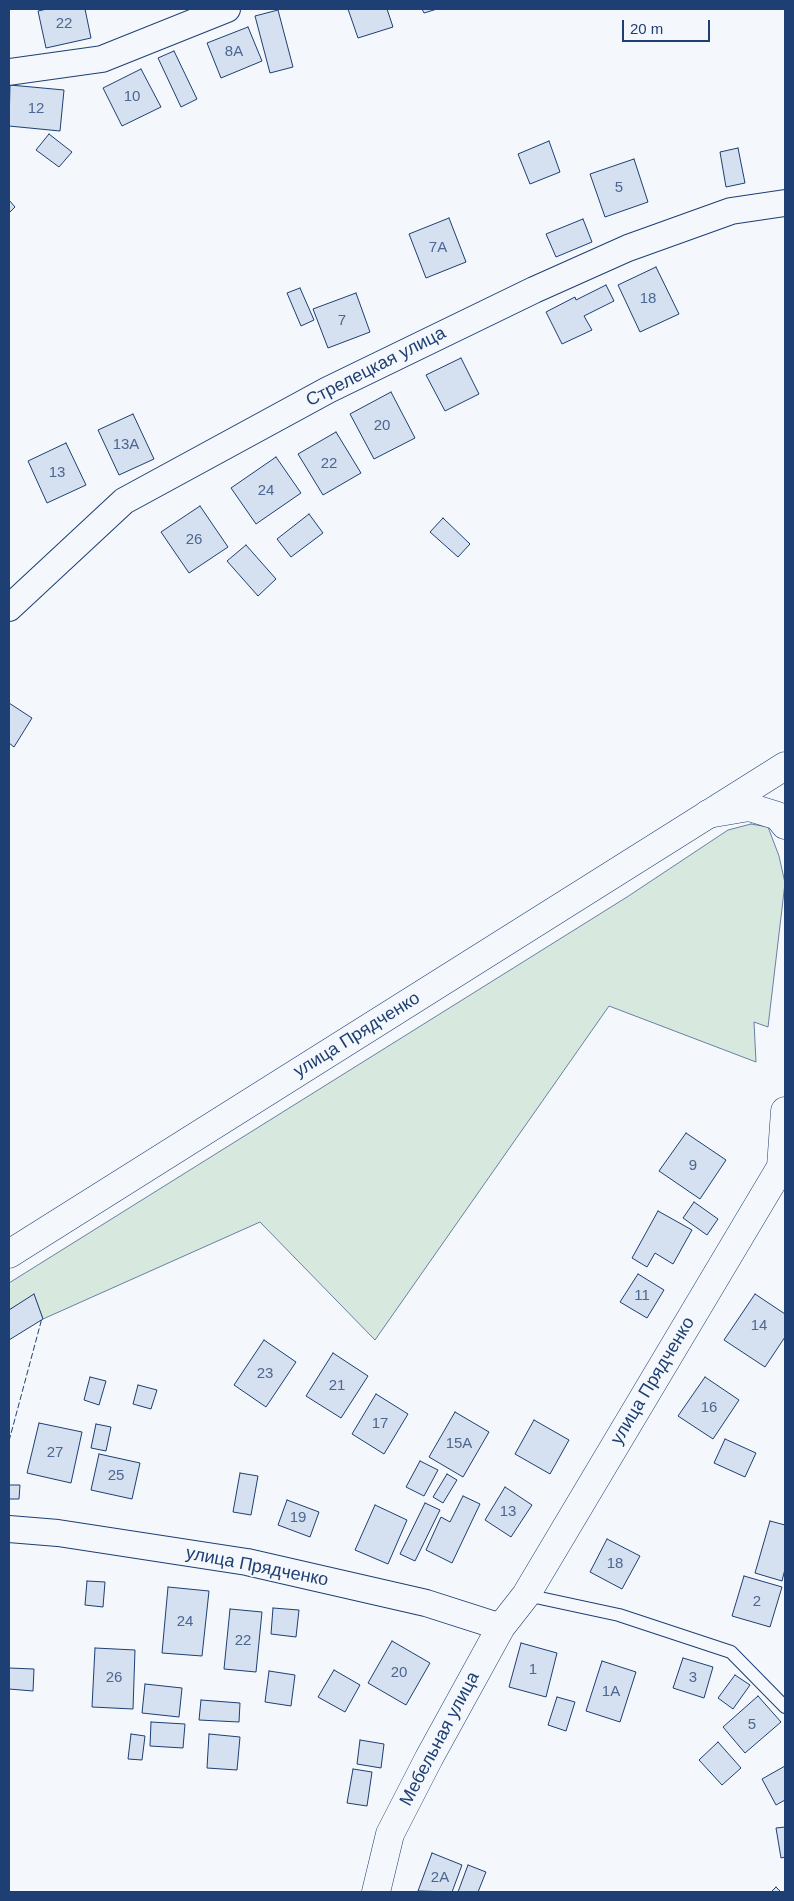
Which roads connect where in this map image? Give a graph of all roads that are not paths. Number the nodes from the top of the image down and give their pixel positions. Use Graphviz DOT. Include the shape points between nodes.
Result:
graph roads {
  1 [pos="227,9"];
  2 [pos="9,72"];
  3 [pos="785,204"];
  4 [pos="9,608"];
  5 [pos="785,766"];
  6 [pos="704,815"];
  7 [pos="785,825"];
  8 [pos="785,1111"];
  9 [pos="783,1166"];
  10 [pos="9,1254"];
  11 [pos="9,1529"];
  12 [pos="526,1595"];
  13 [pos="501,1628"];
  14 [pos="785,1707"];
  15 [pos="376,1892"];
  1 -- 2 [label="street" via="102,59"];
  3 -- 4 [label="street, Стрелецкая улица" via="731,211 628,248 328,390 124,501"];
  5 -- 6 [label="street, улица Прядченко"];
  6 -- 7 [label="street, улица Прядченко" via="749,807 778,816"];
  6 -- 10 [label="street, улица Прядченко"];
  8 -- 9 [label="street, улица Прядченко"];
  9 -- 12 [label="street, улица Прядченко"];
  11 -- 13 [label="street, улица Прядченко" via="58,1533 247,1562 426,1603"];
  12 -- 13 [label="street, Мебельная улица"];
  12 -- 14 [label="lane" via="619,1615 731,1652"];
  13 -- 15 [label="street, Мебельная улица" via="390,1834"];
}
